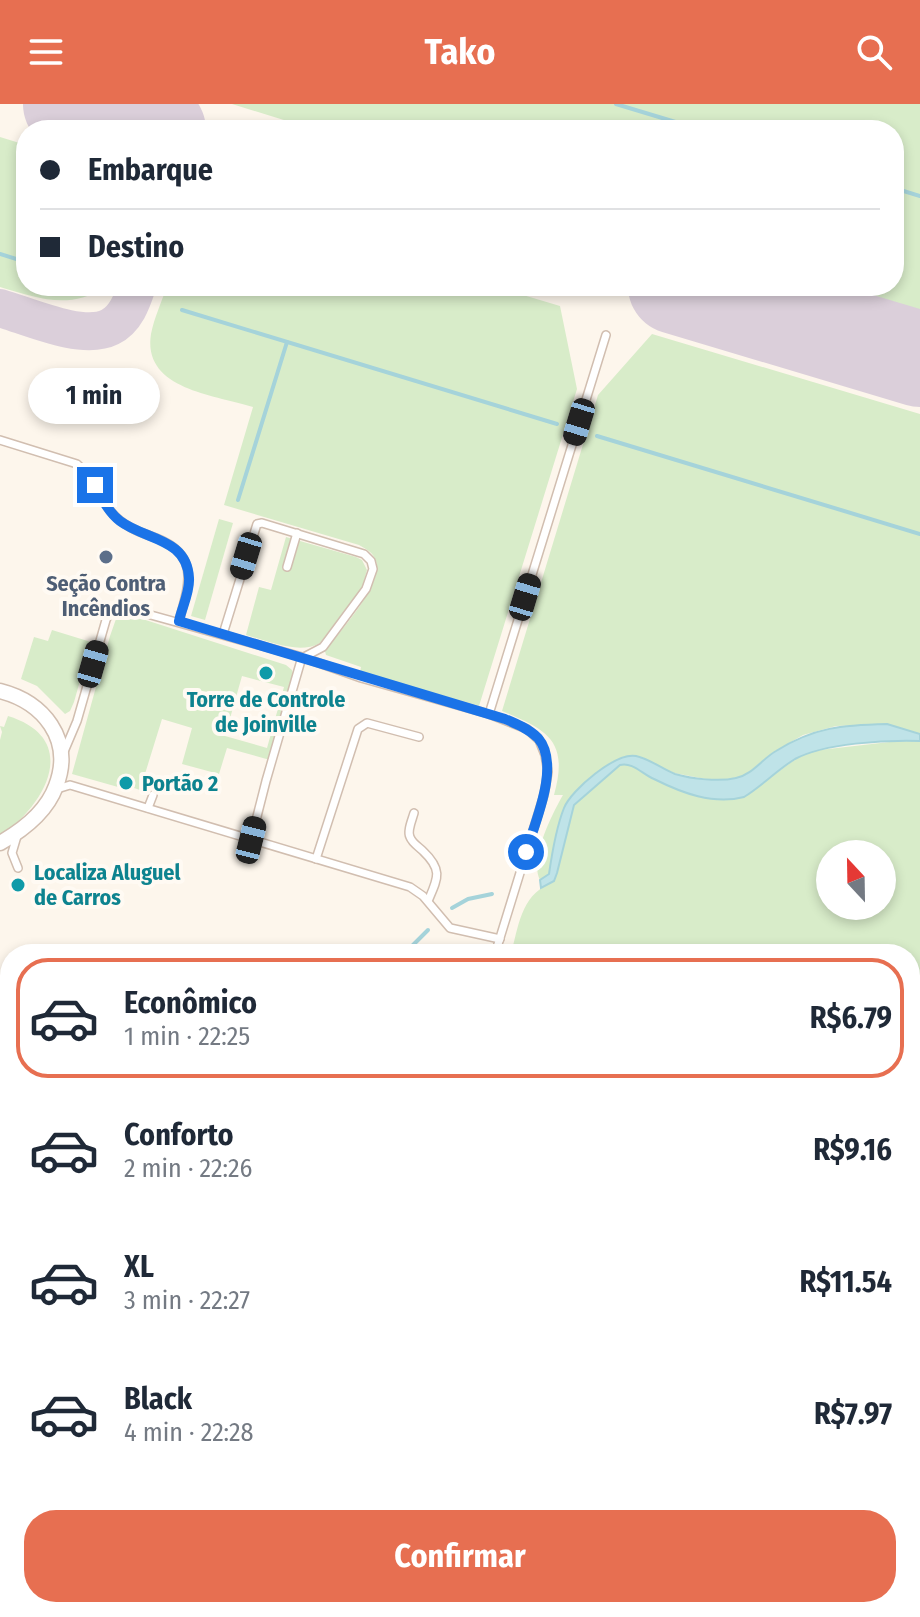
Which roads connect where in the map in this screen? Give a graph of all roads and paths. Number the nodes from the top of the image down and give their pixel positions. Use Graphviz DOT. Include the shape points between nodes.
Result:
graph roads {
  1 [pos="606,335"];
  2 [pos="0,440"];
  3 [pos="297,533"];
  4 [pos="287,567"];
  5 [pos="179,621"];
  6 [pos="223,634"];
  7 [pos="302,657"];
  8 [pos="0,691"];
  9 [pos="489,714"];
  10 [pos="419,737"];
  11 [pos="60,766"];
  12 [pos="63,787"];
  13 [pos="153,795"];
  14 [pos="148,808"];
  15 [pos="414,813"];
  16 [pos="17,834"];
  17 [pos="251,840"];
  18 [pos="0,843"];
  19 [pos="253,852"];
  20 [pos="316,859"];
  21 [pos="18,868"];
  22 [pos="428,901"];
  23 [pos="500,939"];
  24 [pos="498,944"];
  1 -- 9 [label="lane"];
  2 -- 5 [label="lane" via="77,464 120,521 176,549 189,576"];
  3 -- 4 [label="lane"];
  3 -- 6 [label="lane" via="257,524"];
  3 -- 7 [label="lane" via="352,548 364,554 373,569 366,589 323,647"];
  5 -- 6 [label="lane"];
  5 -- 11 [label="lane" via="132,607 109,614"];
  6 -- 7 [label="lane"];
  7 -- 9 [label="lane"];
  7 -- 17 [label="lane"];
  8 -- 11 [label="street" via="17,695 44,714 54,730"];
  9 -- 23 [label="lane" via="527,729 539,740 548,772"];
  10 -- 20 [label="lane" via="367,723 358,729"];
  11 -- 12 [label="street"];
  12 -- 14 [label="lane"];
  12 -- 16 [label="street"];
  13 -- 14 [label="lane"];
  14 -- 17 [label="lane"];
  15 -- 22 [label="lane" via="410,840 437,870"];
  16 -- 18 [label="street"];
  16 -- 21 [label="lane" via="12,853"];
  17 -- 19 [label="lane"];
  17 -- 20 [label="lane"];
  20 -- 22 [label="lane" via="410,887"];
  22 -- 23 [label="lane" via="450,928"];
  23 -- 24 [label="lane"];
}
